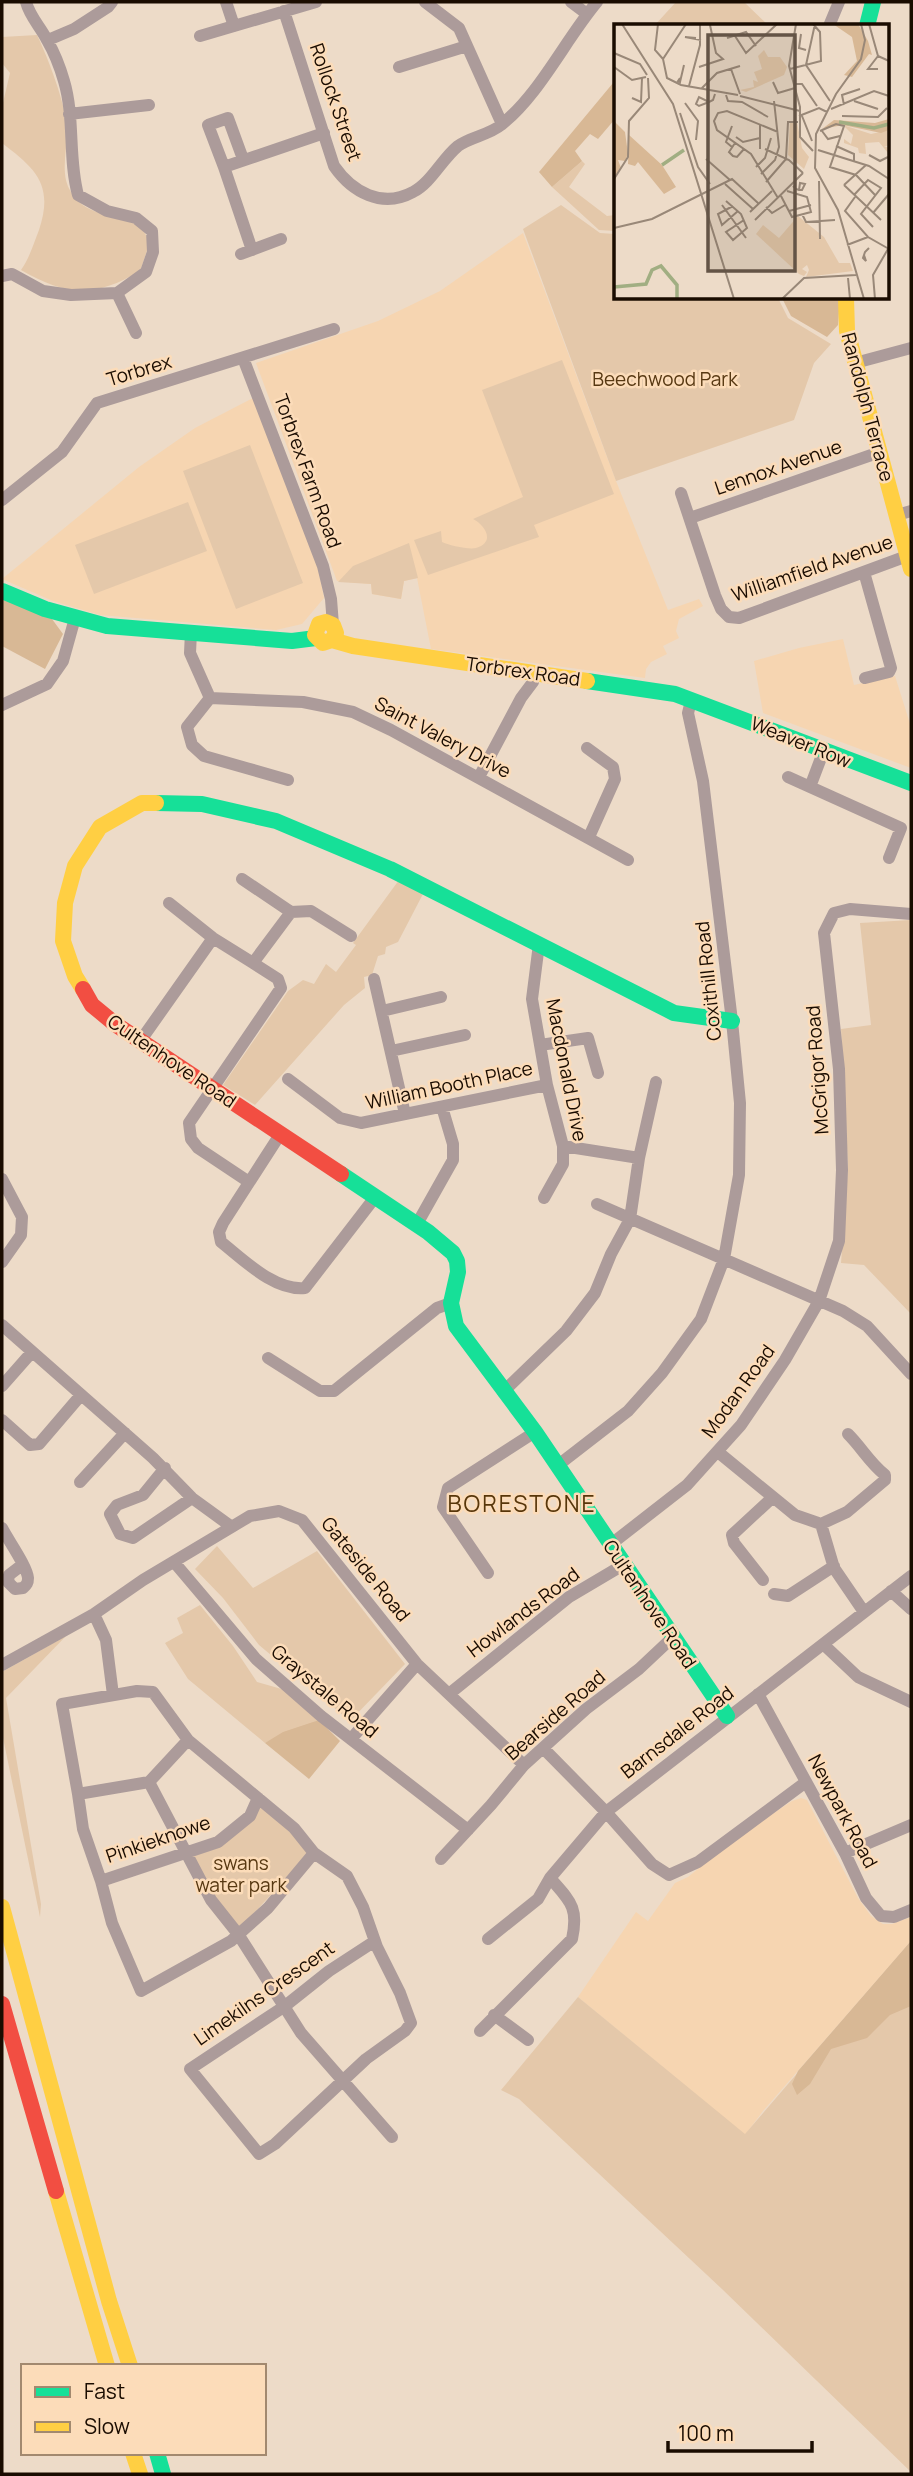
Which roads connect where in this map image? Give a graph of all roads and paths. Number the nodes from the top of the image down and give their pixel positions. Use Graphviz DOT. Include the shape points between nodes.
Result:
graph roads {
  1 [pos="26,2"];
  2 [pos="111,2"];
  3 [pos="226,2"];
  4 [pos="316,2"];
  5 [pos="425,2"];
  6 [pos="571,2"];
  7 [pos="597,2"];
  8 [pos="839,2"];
  9 [pos="873,2"];
  10 [pos="284,11"];
  11 [pos="587,14"];
  12 [pos="830,24"];
  13 [pos="868,24"];
  14 [pos="234,26"];
  15 [pos="200,36"];
  16 [pos="48,40"];
  17 [pos="467,47"];
  18 [pos="399,67"];
  19 [pos="149,105"];
  20 [pos="69,114"];
  21 [pos="502,124"];
  22 [pos="324,133"];
  23 [pos="243,159"];
  24 [pos="224,167"];
  25 [pos="281,239"];
  26 [pos="2,276"];
  27 [pos="117,293"];
  28 [pos="846,299"];
  29 [pos="334,329"];
  30 [pos="136,333"];
  31 [pos="911,348"];
  32 [pos="243,358"];
  33 [pos="855,363"];
  34 [pos="880,452"];
  35 [pos="681,493"];
  36 [pos="2,500"];
  37 [pos="904,513"];
  38 [pos="690,518"];
  39 [pos="909,563"];
  40 [pos="864,572"];
  41 [pos="2,591"];
  42 [pos="75,618"];
  43 [pos="191,632"];
  44 [pos="325,632"];
  45 [pos="533,672"];
  46 [pos="865,678"];
  47 [pos="210,698"];
  48 [pos="691,701"];
  49 [pos="3,703"];
  50 [pos="587,748"];
  51 [pos="824,750"];
  52 [pos="479,777"];
  53 [pos="788,777"];
  54 [pos="288,780"];
  55 [pos="911,783"];
  56 [pos="810,787"];
  57 [pos="589,837"];
  58 [pos="889,858"];
  59 [pos="628,860"];
  60 [pos="242,879"];
  61 [pos="169,903"];
  62 [pos="291,912"];
  63 [pos="911,914"];
  64 [pos="351,936"];
  65 [pos="213,938"];
  66 [pos="540,944"];
  67 [pos="253,963"];
  68 [pos="374,979"];
  69 [pos="441,997"];
  70 [pos="382,1011"];
  71 [pos="732,1021"];
  72 [pos="465,1035"];
  73 [pos="141,1040"];
  74 [pos="540,1045"];
  75 [pos="391,1051"];
  76 [pos="598,1073"];
  77 [pos="288,1079"];
  78 [pos="656,1082"];
  79 [pos="547,1085"];
  80 [pos="213,1090"];
  81 [pos="442,1107"];
  82 [pos="405,1114"];
  83 [pos="281,1133"];
  84 [pos="563,1146"];
  85 [pos="639,1158"];
  86 [pos="2,1179"];
  87 [pos="249,1182"];
  88 [pos="376,1196"];
  89 [pos="544,1198"];
  90 [pos="597,1204"];
  91 [pos="630,1219"];
  92 [pos="417,1224"];
  93 [pos="723,1259"];
  94 [pos="2,1262"];
  95 [pos="819,1301"];
  96 [pos="451,1303"];
  97 [pos="2,1325"];
  98 [pos="32,1352"];
  99 [pos="268,1358"];
  100 [pos="911,1374"];
  101 [pos="2,1386"];
  102 [pos="503,1392"];
  103 [pos="81,1395"];
  104 [pos="2,1420"];
  105 [pos="535,1432"];
  106 [pos="125,1433"];
  107 [pos="848,1434"];
  108 [pos="718,1452"];
  109 [pos="557,1466"];
  110 [pos="164,1468"];
  111 [pos="80,1482"];
  112 [pos="773,1496"];
  113 [pos="192,1498"];
  114 [pos="821,1524"];
  115 [pos="232,1527"];
  116 [pos="2,1528"];
  117 [pos="610,1545"];
  118 [pos="174,1562"];
  119 [pos="22,1565"];
  120 [pos="623,1565"];
  121 [pos="834,1566"];
  122 [pos="488,1573"];
  123 [pos="911,1576"];
  124 [pos="763,1580"];
  125 [pos="891,1591"];
  126 [pos="774,1594"];
  127 [pos="911,1609"];
  128 [pos="864,1612"];
  129 [pos="94,1614"];
  130 [pos="672,1638"];
  131 [pos="823,1644"];
  132 [pos="417,1664"];
  133 [pos="2,1665"];
  134 [pos="449,1694"];
  135 [pos="758,1694"];
  136 [pos="113,1695"];
  137 [pos="911,1702"];
  138 [pos="727,1716"];
  139 [pos="351,1739"];
  140 [pos="188,1740"];
  141 [pos="543,1748"];
  142 [pos="524,1765"];
  143 [pos="149,1782"];
  144 [pos="806,1782"];
  145 [pos="78,1794"];
  146 [pos="258,1798"];
  147 [pos="606,1812"];
  148 [pos="911,1825"];
  149 [pos="468,1830"];
  150 [pos="187,1853"];
  151 [pos="314,1853"];
  152 [pos="845,1853"];
  153 [pos="442,1859"];
  154 [pos="550,1878"];
  155 [pos="100,1881"];
  156 [pos="2,1907"];
  157 [pos="911,1910"];
  158 [pos="238,1934"];
  159 [pos="488,1940"];
  160 [pos="375,1941"];
  161 [pos="2,2004"];
  162 [pos="285,2006"];
  163 [pos="495,2015"];
  164 [pos="480,2031"];
  165 [pos="528,2040"];
  166 [pos="344,2080"];
  167 [pos="392,2137"];
  168 [pos="106,2364"];
  169 [pos="129,2364"];
  170 [pos="135,2455"];
  171 [pos="158,2455"];
  172 [pos="140,2474"];
  173 [pos="163,2474"];
  1 -- 16 [label="street"];
  2 -- 16 [label="street" via="85,22"];
  3 -- 14 [label="street"];
  4 -- 10 [label="street"];
  5 -- 17 [label="street" via="459,28"];
  6 -- 11 [label="street"];
  7 -- 11 [label="street, Rollock Street"];
  8 -- 12 [label="street"];
  9 -- 13 [label="main road"];
  10 -- 14 [label="street"];
  10 -- 22 [label="street, Rollock Street"];
  11 -- 21 [label="street, Rollock Street" via="523,103"];
  14 -- 15 [label="street"];
  16 -- 20 [label="street" via="64,82"];
  17 -- 18 [label="street"];
  17 -- 21 [label="street"];
  19 -- 20 [label="street"];
  20 -- 27 [label="street" via="71,171 78,195 107,211 136,218 152,231 153,253 146,272"];
  21 -- 22 [label="street, Rollock Street" via="458,146 413,192 395,198 364,195 344,180 334,166"];
  22 -- 23 [label="street"];
  23 -- 24 [label="street"];
  23 -- 24 [label="street" via="228,118 208,125"];
  24 -- 25 [label="street" via="247,252"];
  26 -- 27 [label="street" via="12,274 43,291"];
  27 -- 30 [label="street"];
  28 -- 33 [label="main road, Randolph Terrace"];
  29 -- 32 [label="street, Torbrex"];
  31 -- 33 [label="street"];
  32 -- 36 [label="street, Torbrex" via="97,403 62,452"];
  32 -- 44 [label="street, Torbrex Farm Road" via="323,566 331,599"];
  33 -- 34 [label="main road, Randolph Terrace"];
  34 -- 37 [label="main road, Randolph Terrace"];
  34 -- 38 [label="street, Lennox Avenue"];
  35 -- 38 [label="street"];
  37 -- 39 [label="main road, Randolph Terrace"];
  38 -- 40 [label="street, Williamfield Avenue" via="715,595 729,617 739,618"];
  39 -- 40 [label="street, Williamfield Avenue"];
  40 -- 46 [label="street" via="891,668"];
  41 -- 42 [label="main road, Torbrex Road"];
  42 -- 43 [label="main road, Torbrex Road" via="107,626"];
  42 -- 49 [label="street" via="63,661 47,684"];
  43 -- 44 [label="main road, Torbrex Road" via="292,641"];
  43 -- 47 [label="street" via="190,653"];
  44 -- 45 [label="main road, Torbrex Road" via="353,646"];
  45 -- 48 [label="main road, Torbrex Road" via="676,694"];
  45 -- 52 [label="street" via="533,682"];
  47 -- 52 [label="street, Saint Valery Drive" via="303,702 353,712"];
  47 -- 54 [label="street" via="187,727 192,745 204,756"];
  48 -- 51 [label="main road, Weaver Row"];
  48 -- 71 [label="street, Coxithill Road" via="688,713 703,781"];
  50 -- 57 [label="street" via="613,767 615,779"];
  51 -- 55 [label="main road, Weaver Row"];
  51 -- 56 [label="street"];
  52 -- 57 [label="street, Saint Valery Drive"];
  53 -- 56 [label="street"];
  56 -- 58 [label="street" via="901,828"];
  57 -- 59 [label="street, Saint Valery Drive"];
  60 -- 62 [label="street"];
  61 -- 65 [label="street"];
  62 -- 64 [label="street" via="311,911"];
  62 -- 67 [label="street"];
  63 -- 95 [label="street, McGrigor Road" via="850,909 834,913 824,933 839,1069 842,1170 839,1241"];
  65 -- 67 [label="street"];
  65 -- 73 [label="street"];
  66 -- 71 [label="main road, Cultenhove Road" via="674,1013"];
  66 -- 73 [label="main road, Cultenhove Road" via="390,869 275,821 202,804 142,803 100,827 75,866 65,903 63,941 75,976 92,1005"];
  66 -- 74 [label="street, Macdonald Drive" via="532,999"];
  67 -- 80 [label="street" via="278,979 281,988"];
  68 -- 70 [label="street"];
  69 -- 70 [label="street"];
  70 -- 75 [label="street"];
  71 -- 93 [label="street, Coxithill Road" via="741,1146"];
  72 -- 75 [label="street"];
  73 -- 80 [label="main road, Cultenhove Road"];
  74 -- 76 [label="street" via="588,1038"];
  74 -- 79 [label="street, Macdonald Drive"];
  75 -- 82 [label="street"];
  77 -- 82 [label="street, William Booth Place" via="340,1118 361,1123"];
  78 -- 85 [label="street"];
  79 -- 81 [label="street, William Booth Place"];
  79 -- 84 [label="street, Macdonald Drive"];
  80 -- 83 [label="main road, Cultenhove Road"];
  80 -- 87 [label="street" via="189,1123 191,1139"];
  81 -- 82 [label="street, William Booth Place"];
  81 -- 92 [label="street" via="453,1160"];
  83 -- 87 [label="street"];
  83 -- 88 [label="main road, Cultenhove Road"];
  84 -- 85 [label="street"];
  84 -- 89 [label="street, Macdonald Drive" via="563,1164"];
  85 -- 91 [label="street"];
  86 -- 94 [label="street" via="22,1217 21,1235"];
  87 -- 88 [label="street" via="223,1223 221,1242 259,1271 294,1289 310,1283"];
  88 -- 92 [label="main road, Cultenhove Road"];
  90 -- 91 [label="street"];
  91 -- 93 [label="street"];
  91 -- 102 [label="street" via="595,1293 566,1331"];
  92 -- 96 [label="main road, Cultenhove Road" via="453,1252 457,1261"];
  93 -- 95 [label="street"];
  93 -- 109 [label="street, Coxithill Road" via="701,1319 662,1373 628,1411"];
  95 -- 100 [label="street" via="867,1326"];
  95 -- 108 [label="street, Modan Road" via="785,1360"];
  96 -- 99 [label="street" via="437,1308 334,1391 320,1391"];
  96 -- 102 [label="main road, Cultenhove Road" via="456,1326"];
  97 -- 98 [label="street"];
  98 -- 101 [label="street"];
  98 -- 103 [label="street"];
  102 -- 105 [label="main road, Cultenhove Road"];
  103 -- 104 [label="street" via="39,1444 30,1445"];
  103 -- 106 [label="street"];
  105 -- 109 [label="main road, Cultenhove Road"];
  105 -- 122 [label="street" via="448,1488 443,1507"];
  106 -- 110 [label="street"];
  106 -- 111 [label="street"];
  107 -- 114 [label="street" via="885,1479 847,1512"];
  108 -- 112 [label="street"];
  108 -- 117 [label="street, Modan Road" via="687,1485"];
  109 -- 117 [label="main road, Cultenhove Road"];
  110 -- 113 [label="street"];
  110 -- 113 [label="street" via="143,1495 117,1505 110,1514 120,1534 133,1538"];
  112 -- 114 [label="street" via="795,1515"];
  112 -- 124 [label="street" via="733,1535 734,1543"];
  113 -- 115 [label="street"];
  114 -- 121 [label="street"];
  115 -- 118 [label="street, Gateside Road"];
  115 -- 132 [label="street, Gateside Road" via="250,1516 279,1511 302,1520"];
  116 -- 119 [label="street"];
  117 -- 120 [label="main road, Cultenhove Road"];
  118 -- 129 [label="street, Gateside Road"];
  118 -- 139 [label="street, Graystale Road" via="256,1659"];
  120 -- 130 [label="main road, Cultenhove Road"];
  120 -- 134 [label="street, Howlands Road" via="569,1597"];
  121 -- 126 [label="street" via="788,1596"];
  121 -- 128 [label="street"];
  123 -- 125 [label="street, Barnsdale Road"];
  125 -- 127 [label="street"];
  125 -- 128 [label="street, Barnsdale Road"];
  128 -- 131 [label="street, Barnsdale Road"];
  129 -- 133 [label="street, Gateside Road"];
  129 -- 136 [label="street" via="106,1640"];
  130 -- 138 [label="main road, Cultenhove Road"];
  130 -- 141 [label="street, Bearside Road"];
  131 -- 135 [label="street, Barnsdale Road"];
  131 -- 137 [label="street" via="858,1676"];
  132 -- 134 [label="street, Gateside Road"];
  132 -- 139 [label="street"];
  134 -- 142 [label="street, Gateside Road"];
  135 -- 138 [label="street, Barnsdale Road"];
  135 -- 144 [label="street, Newpark Road"];
  136 -- 140 [label="street" via="153,1692"];
  136 -- 145 [label="street" via="62,1704"];
  138 -- 147 [label="street, Barnsdale Road"];
  139 -- 149 [label="street, Graystale Road"];
  140 -- 143 [label="street"];
  140 -- 146 [label="street"];
  141 -- 142 [label="street, Bearside Road"];
  141 -- 147 [label="street"];
  142 -- 149 [label="street, Bearside Road"];
  143 -- 145 [label="street"];
  143 -- 150 [label="street"];
  144 -- 147 [label="street" via="698,1862 669,1875 652,1864"];
  144 -- 152 [label="street, Newpark Road"];
  145 -- 155 [label="street" via="83,1829"];
  146 -- 150 [label="street, Pinkieknowe" via="250,1816 218,1842"];
  146 -- 151 [label="street" via="294,1828"];
  147 -- 154 [label="street, Barnsdale Road"];
  148 -- 152 [label="street"];
  149 -- 153 [label="street, Bearside Road"];
  150 -- 155 [label="street, Pinkieknowe"];
  150 -- 158 [label="street" via="211,1900"];
  151 -- 158 [label="street, Pinkieknowe" via="268,1908"];
  151 -- 160 [label="street" via="347,1877"];
  152 -- 157 [label="street, Newpark Road" via="866,1898 881,1916 894,1917"];
  154 -- 159 [label="street, Barnsdale Road" via="538,1899"];
  154 -- 163 [label="street" via="572,1903 576,1919 572,1939"];
  155 -- 158 [label="street, Pinkieknowe" via="141,1991"];
  156 -- 169 [label="main road"];
  158 -- 162 [label="street"];
  160 -- 162 [label="street, Limekilns Crescent"];
  160 -- 166 [label="street, Limekilns Crescent" via="411,2023"];
  161 -- 168 [label="main road"];
  162 -- 166 [label="street" via="301,2033"];
  162 -- 166 [label="street, Limekilns Crescent" via="190,2069 208,2093 259,2154"];
  163 -- 164 [label="street"];
  163 -- 165 [label="street"];
  166 -- 167 [label="street"];
  170 -- 172 [label="main road"];
  171 -- 173 [label="main road"];
}
